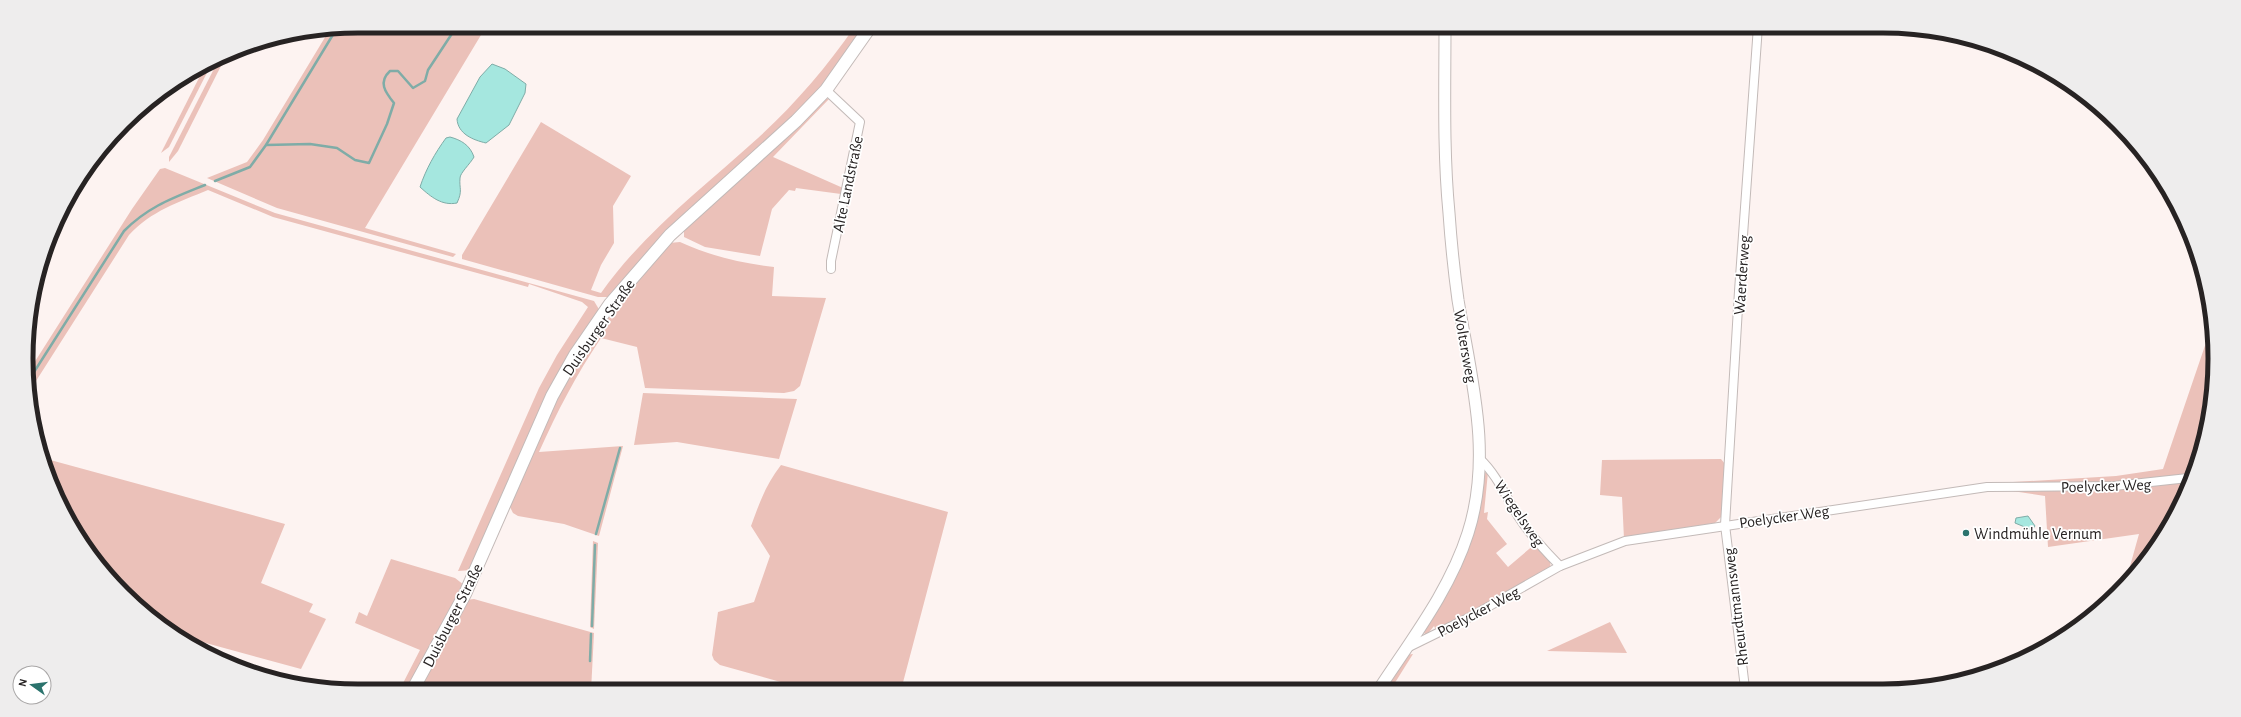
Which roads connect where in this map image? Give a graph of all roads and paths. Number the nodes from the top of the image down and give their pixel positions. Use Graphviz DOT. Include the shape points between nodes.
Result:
graph roads {
  1 [pos="866,33"];
  2 [pos="1445,33"];
  3 [pos="1757,33"];
  4 [pos="826,90"];
  5 [pos="831,269"];
  6 [pos="1480,459"];
  7 [pos="2185,478"];
  8 [pos="1725,525"];
  9 [pos="1560,566"];
  10 [pos="1405,649"];
  11 [pos="416,684"];
  12 [pos="1382,684"];
  13 [pos="1745,684"];
  1 -- 4 [label="main road, Duisburger Straße"];
  2 -- 6 [label="street, Woltersweg" via="1449,212 1458,298 1479,426"];
  3 -- 8 [label="street, Waerderweg"];
  4 -- 5 [label="street, Alte Landstraße" via="860,122"];
  4 -- 11 [label="main road, Duisburger Straße" via="762,153 670,235 610,304 552,396 465,594"];
  6 -- 9 [label="street, Wiegelsweg" via="1490,468 1535,541"];
  6 -- 10 [label="street, Woltersweg" via="1477,490 1468,532 1458,559 1442,591"];
  7 -- 8 [label="street, Poelycker Weg" via="2114,486 1987,487"];
  8 -- 9 [label="street, Poelycker Weg" via="1625,541"];
  8 -- 13 [label="street, Rheurdtmannsweg"];
  9 -- 10 [label="street, Poelycker Weg" via="1472,616"];
  10 -- 12 [label="street, Woltersweg"];
}
